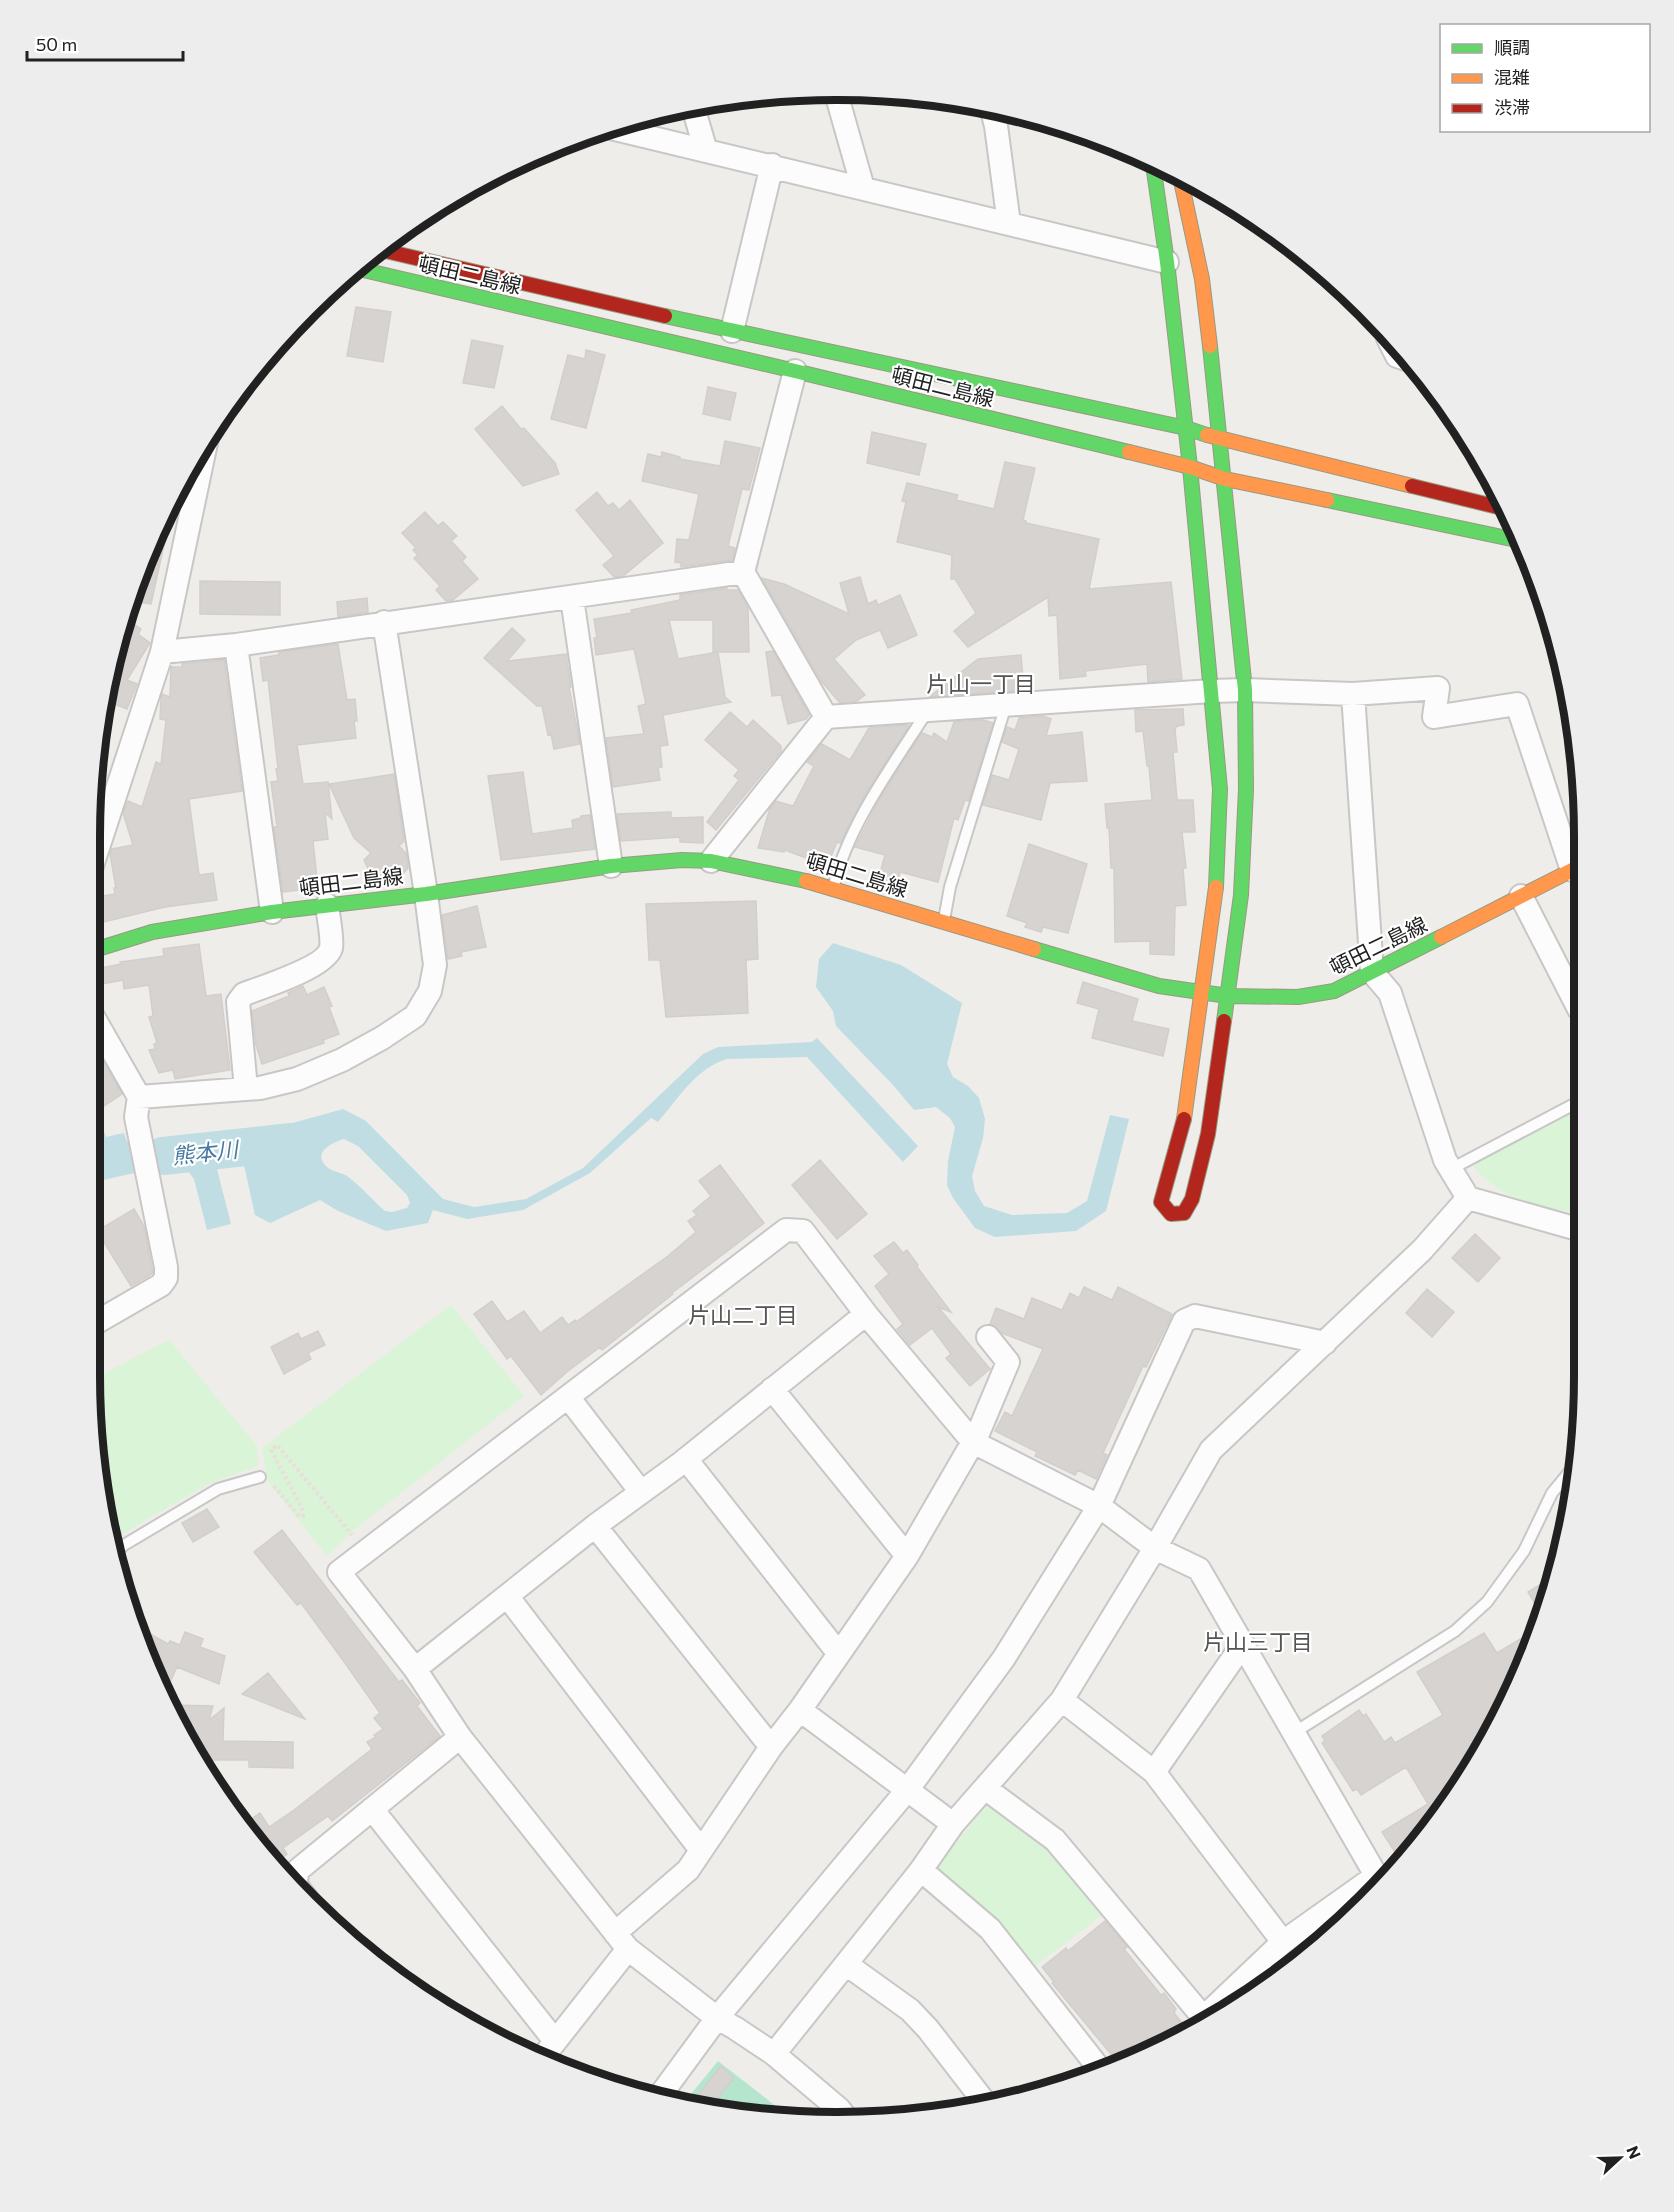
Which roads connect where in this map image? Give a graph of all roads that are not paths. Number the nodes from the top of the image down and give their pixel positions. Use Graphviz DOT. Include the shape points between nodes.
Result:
graph roads {
  1 [pos="838,100"];
  2 [pos="695,115"];
  3 [pos="994,118"];
  4 [pos="627,132"];
  5 [pos="706,151"];
  6 [pos="772,165"];
  7 [pos="1154,172"];
  8 [pos="1182,187"];
  9 [pos="863,188"];
  10 [pos="1010,224"];
  11 [pos="390,252"];
  12 [pos="1167,262"];
  13 [pos="367,271"];
  14 [pos="732,331"];
  15 [pos="795,371"];
  16 [pos="1186,428"];
  17 [pos="1221,440"];
  18 [pos="201,466"];
  19 [pos="1190,467"];
  20 [pos="1225,479"];
  21 [pos="1495,506"];
  22 [pos="1510,539"];
  23 [pos="743,572"];
  24 [pos="572,598"];
  25 [pos="384,622"];
  26 [pos="236,645"];
  27 [pos="162,652"];
  28 [pos="1245,690"];
  29 [pos="1212,691"];
  30 [pos="1353,694"];
  31 [pos="1006,704"];
  32 [pos="928,709"];
  33 [pos="826,717"];
  34 [pos="100,841"];
  35 [pos="711,861"];
  36 [pos="611,866"];
  37 [pos="1574,866"];
  38 [pos="1574,870"];
  39 [pos="833,889"];
  40 [pos="426,894"];
  41 [pos="1521,896"];
  42 [pos="327,905"];
  43 [pos="272,912"];
  44 [pos="944,922"];
  45 [pos="100,948"];
  46 [pos="1372,972"];
  47 [pos="1203,992"];
  48 [pos="1228,996"];
  49 [pos="1574,998"];
  50 [pos="100,1029"];
  51 [pos="246,1089"];
  52 [pos="139,1097"];
  53 [pos="1574,1104"];
  54 [pos="1451,1168"];
  55 [pos="1468,1198"];
  56 [pos="1574,1228"];
  57 [pos="866,1314"];
  58 [pos="100,1320"];
  59 [pos="988,1337"];
  60 [pos="1325,1343"];
  61 [pos="772,1389"];
  62 [pos="568,1397"];
  63 [pos="974,1443"];
  64 [pos="686,1459"];
  65 [pos="260,1476"];
  66 [pos="1566,1476"];
  67 [pos="640,1492"];
  68 [pos="1099,1506"];
  69 [pos="595,1526"];
  70 [pos="122,1547"];
  71 [pos="1155,1548"];
  72 [pos="907,1556"];
  73 [pos="507,1596"];
  74 [pos="1243,1644"];
  75 [pos="839,1654"];
  76 [pos="415,1669"];
  77 [pos="1062,1700"];
  78 [pos="800,1710"];
  79 [pos="1295,1732"];
  80 [pos="460,1737"];
  81 [pos="771,1747"];
  82 [pos="1154,1772"];
  83 [pos="985,1788"];
  84 [pos="908,1789"];
  85 [pos="372,1809"];
  86 [pos="953,1824"];
  87 [pos="700,1850"];
  88 [pos="921,1870"];
  89 [pos="297,1876"];
  90 [pos="1376,1877"];
  91 [pos="1365,1889"];
  92 [pos="622,1941"];
  93 [pos="1284,1942"];
  94 [pos="846,1964"];
  95 [pos="1213,2008"];
  96 [pos="1200,2016"];
  97 [pos="717,2018"];
  98 [pos="549,2049"];
  99 [pos="774,2054"];
  100 [pos="1096,2064"];
  101 [pos="664,2090"];
  102 [pos="981,2097"];
  103 [pos="841,2112"];
  1 -- 9 [label="street"];
  2 -- 5 [label="street"];
  3 -- 10 [label="street"];
  4 -- 5 [label="street"];
  5 -- 6 [label="street"];
  6 -- 9 [label="street"];
  6 -- 14 [label="street"];
  7 -- 12 [label="main road"];
  8 -- 17 [label="main road" via="1202,279"];
  9 -- 10 [label="street"];
  10 -- 12 [label="street"];
  11 -- 14 [label="main road, 頓田二島線"];
  12 -- 16 [label="main road"];
  13 -- 15 [label="main road, 頓田二島線"];
  14 -- 16 [label="main road, 頓田二島線"];
  15 -- 19 [label="main road, 頓田二島線"];
  15 -- 23 [label="street"];
  16 -- 17 [label="main road, 頓田二島線"];
  16 -- 19 [label="main road"];
  17 -- 20 [label="main road"];
  17 -- 21 [label="main road, 頓田二島線"];
  18 -- 27 [label="street"];
  19 -- 20 [label="main road, 頓田二島線"];
  19 -- 29 [label="main road"];
  20 -- 22 [label="main road, 頓田二島線"];
  20 -- 28 [label="main road"];
  23 -- 24 [label="street"];
  23 -- 33 [label="street"];
  24 -- 25 [label="street"];
  24 -- 36 [label="street"];
  25 -- 26 [label="street"];
  25 -- 40 [label="street"];
  26 -- 27 [label="street"];
  26 -- 43 [label="street"];
  27 -- 34 [label="street"];
  28 -- 29 [label="street"];
  28 -- 30 [label="street"];
  28 -- 48 [label="main road" via="1241,895"];
  29 -- 31 [label="street"];
  29 -- 47 [label="main road" via="1220,789 1216,892"];
  30 -- 37 [label="street" via="1438,688 1434,717 1517,704"];
  30 -- 46 [label="street"];
  31 -- 32 [label="street"];
  31 -- 44 [label="lane" via="950,887"];
  32 -- 33 [label="street"];
  32 -- 39 [label="lane" via="850,836"];
  33 -- 35 [label="street"];
  35 -- 36 [label="main road, 頓田二島線"];
  35 -- 39 [label="main road, 頓田二島線" via="791,876"];
  36 -- 40 [label="main road, 頓田二島線"];
  38 -- 41 [label="main road, 頓田二島線"];
  39 -- 44 [label="main road, 頓田二島線"];
  40 -- 42 [label="main road, 頓田二島線"];
  40 -- 51 [label="street" via="435,965 430,992 415,1016 333,1064 297,1079"];
  41 -- 46 [label="main road, 頓田二島線"];
  41 -- 49 [label="street"];
  42 -- 43 [label="main road, 頓田二島線"];
  42 -- 51 [label="street" via="331,947 325,958 244,994 238,1002"];
  43 -- 45 [label="main road, 頓田二島線" via="152,932"];
  44 -- 47 [label="main road, 頓田二島線" via="1159,986"];
  46 -- 48 [label="main road, 頓田二島線" via="1334,991 1298,997"];
  46 -- 54 [label="street" via="1390,993 1445,1160"];
  47 -- 48 [label="main road, 頓田二島線"];
  47 -- 48 [label="main road" via="1183,1128 1161,1202 1171,1214 1184,1213 1192,1199 1208,1134"];
  50 -- 52 [label="street"];
  51 -- 52 [label="street"];
  52 -- 58 [label="street" via="136,1118 166,1278 161,1285"];
  53 -- 54 [label="lane"];
  54 -- 55 [label="street"];
  55 -- 56 [label="street"];
  55 -- 60 [label="street" via="1422,1251"];
  57 -- 61 [label="street"];
  57 -- 62 [label="street" via="802,1231 786,1230"];
  57 -- 63 [label="street"];
  59 -- 63 [label="street" via="1008,1362"];
  60 -- 68 [label="street" via="1196,1316 1184,1321"];
  60 -- 71 [label="street" via="1211,1450"];
  61 -- 64 [label="street"];
  61 -- 72 [label="street"];
  62 -- 67 [label="street"];
  62 -- 76 [label="street" via="339,1572"];
  63 -- 68 [label="street"];
  63 -- 72 [label="street"];
  64 -- 67 [label="street"];
  64 -- 75 [label="street"];
  65 -- 70 [label="lane" via="218,1489"];
  66 -- 79 [label="lane" via="1552,1493 1524,1551 1487,1602 1455,1631"];
  67 -- 69 [label="street"];
  68 -- 71 [label="street"];
  68 -- 84 [label="street" via="1004,1658"];
  69 -- 73 [label="street"];
  69 -- 81 [label="street"];
  71 -- 74 [label="street" via="1199,1569"];
  71 -- 77 [label="street"];
  72 -- 75 [label="street"];
  73 -- 76 [label="street"];
  73 -- 87 [label="street"];
  74 -- 79 [label="street"];
  74 -- 82 [label="street"];
  75 -- 78 [label="street"];
  76 -- 80 [label="street"];
  77 -- 82 [label="street"];
  77 -- 83 [label="street"];
  78 -- 81 [label="street"];
  78 -- 84 [label="street"];
  79 -- 90 [label="street"];
  80 -- 85 [label="street"];
  80 -- 92 [label="street"];
  81 -- 87 [label="street"];
  82 -- 93 [label="street"];
  83 -- 86 [label="street"];
  83 -- 96 [label="street" via="1054,1840"];
  84 -- 86 [label="street"];
  84 -- 97 [label="street"];
  85 -- 89 [label="street" via="298,1870"];
  85 -- 98 [label="street"];
  86 -- 88 [label="street"];
  87 -- 92 [label="street" via="688,1870"];
  88 -- 94 [label="street"];
  88 -- 100 [label="street" via="990,1929"];
  91 -- 93 [label="street"];
  92 -- 97 [label="street"];
  92 -- 98 [label="street"];
  93 -- 95 [label="street"];
  94 -- 99 [label="street"];
  94 -- 102 [label="street" via="910,2010"];
  97 -- 99 [label="street"];
  97 -- 101 [label="street"];
  99 -- 103 [label="street"];
}
